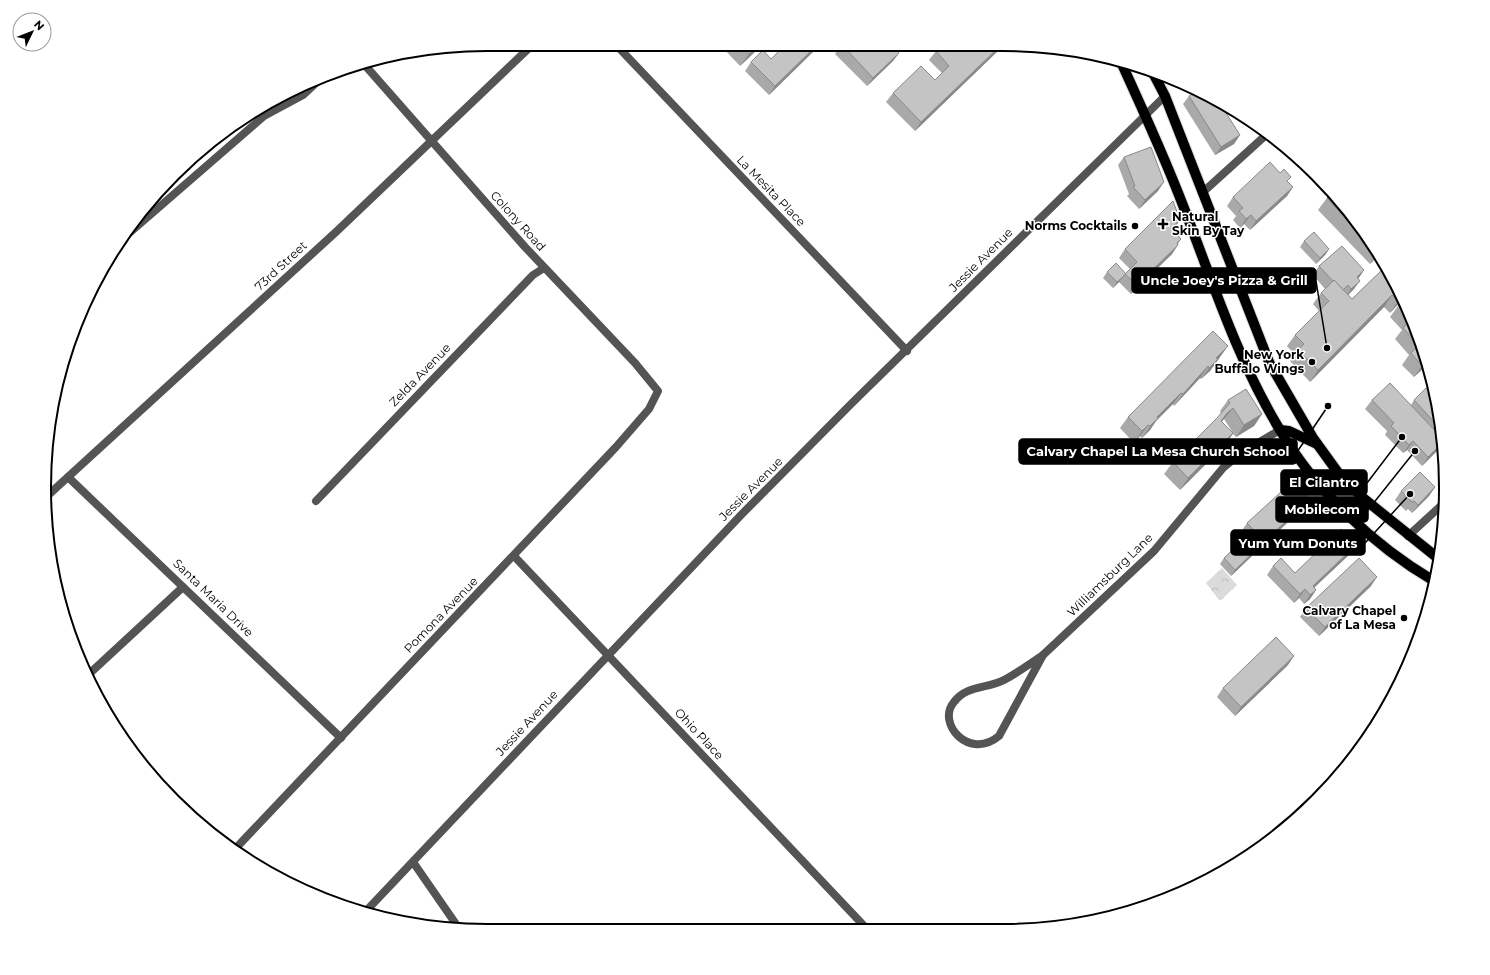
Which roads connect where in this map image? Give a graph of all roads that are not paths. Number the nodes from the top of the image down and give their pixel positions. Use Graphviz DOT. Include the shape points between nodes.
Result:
graph roads {
  1 [pos="526,51"];
  2 [pos="622,51"];
  3 [pos="367,68"];
  4 [pos="1124,69"];
  5 [pos="1156,79"];
  6 [pos="309,89"];
  7 [pos="1165,96"];
  8 [pos="1146,116"];
  9 [pos="1263,138"];
  10 [pos="430,141"];
  11 [pos="1202,193"];
  12 [pos="140,224"];
  13 [pos="544,268"];
  14 [pos="907,351"];
  15 [pos="658,391"];
  16 [pos="1280,430"];
  17 [pos="1317,444"];
  18 [pos="68,477"];
  19 [pos="51,492"];
  20 [pos="316,501"];
  21 [pos="1438,508"];
  22 [pos="1408,536"];
  23 [pos="1433,555"];
  24 [pos="514,556"];
  25 [pos="1430,578"];
  26 [pos="183,587"];
  27 [pos="608,655"];
  28 [pos="1043,655"];
  29 [pos="92,672"];
  30 [pos="340,738"];
  31 [pos="239,846"];
  32 [pos="413,862"];
  33 [pos="369,907"];
  34 [pos="455,923"];
  35 [pos="862,924"];
  1 -- 10 [label="street, 73rd Street"];
  2 -- 14 [label="street, La Mesita Place"];
  3 -- 10 [label="street, Colony Road"];
  4 -- 8 [label="main road"];
  5 -- 7 [label="main road"];
  6 -- 12 [label="street" via="264,116"];
  7 -- 8 [label="street, Jessie Avenue"];
  7 -- 11 [label="main road"];
  8 -- 14 [label="street, Jessie Avenue"];
  8 -- 16 [label="main road" via="1246,367"];
  9 -- 11 [label="street"];
  10 -- 13 [label="street, Colony Road"];
  10 -- 18 [label="street, 73rd Street" via="352,217"];
  11 -- 17 [label="main road" via="1268,362"];
  13 -- 15 [label="street, Colony Road" via="635,363"];
  13 -- 20 [label="street, Zelda Avenue" via="533,275"];
  14 -- 27 [label="street, Jessie Avenue" via="747,509"];
  15 -- 24 [label="street, Pomona Avenue" via="649,409 620,443"];
  16 -- 17 [label="main road" via="1289,431"];
  16 -- 25 [label="main road" via="1299,459 1334,500 1366,531 1404,562"];
  16 -- 28 [label="street, Williamsburg Lane" via="1241,453 1223,468 1154,551"];
  17 -- 22 [label="main road" via="1339,474"];
  18 -- 19 [label="street, 73rd Street"];
  18 -- 26 [label="street, Santa Maria Drive"];
  21 -- 22 [label="street"];
  22 -- 23 [label="main road"];
  24 -- 27 [label="street, Ohio Place"];
  24 -- 30 [label="street, Pomona Avenue"];
  26 -- 29 [label="street"];
  26 -- 30 [label="street, Santa Maria Drive"];
  27 -- 32 [label="street, Jessie Avenue"];
  27 -- 35 [label="street, Ohio Place"];
  28 -- 28 [label="street, Williamsburg Lane" via="1003,681 968,690 953,702 950,716 957,735 968,743 981,745 994,741"];
  30 -- 31 [label="street, Pomona Avenue"];
  32 -- 33 [label="street, Jessie Avenue"];
  32 -- 34 [label="street"];
}
